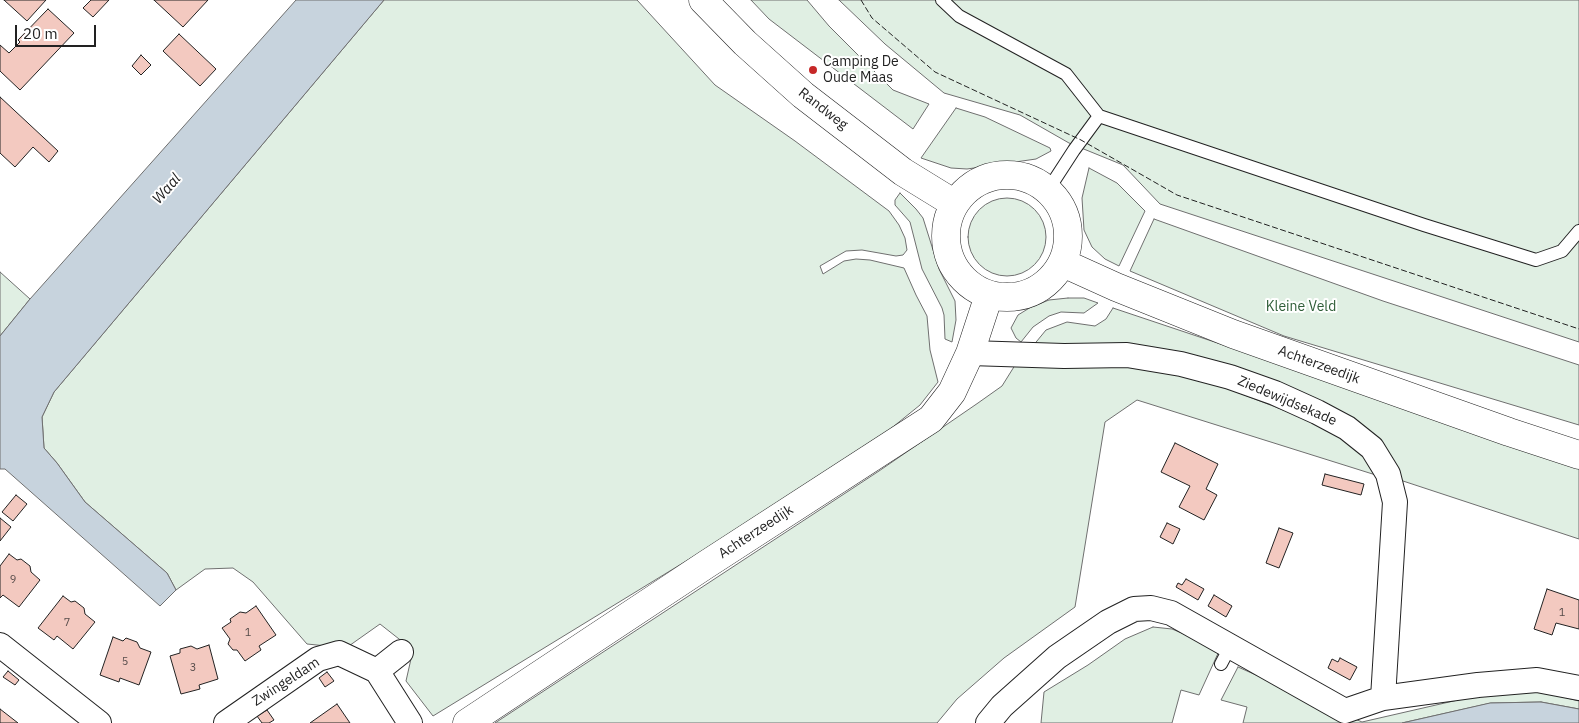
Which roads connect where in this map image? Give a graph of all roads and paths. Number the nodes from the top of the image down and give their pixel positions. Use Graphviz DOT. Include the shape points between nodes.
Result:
graph roads {
  1 [pos="703,0"];
  2 [pos="942,0"];
  3 [pos="1099,116"];
  4 [pos="1048,190"];
  5 [pos="954,204"];
  6 [pos="1579,231"];
  7 [pos="1063,263"];
  8 [pos="989,295"];
  9 [pos="970,353"];
  10 [pos="1579,455"];
  11 [pos="0,645"];
  12 [pos="401,652"];
  13 [pos="376,671"];
  14 [pos="1579,688"];
  15 [pos="1383,698"];
  16 [pos="99,723"];
  17 [pos="226,723"];
  18 [pos="410,723"];
  19 [pos="466,723"];
  20 [pos="988,723"];
  1 -- 5 [label="main road, Randweg" via="803,95 903,172"];
  2 -- 3 [label="lane" via="959,16 1066,74"];
  3 -- 4 [label="lane"];
  3 -- 6 [label="lane" via="1536,260 1562,251"];
  4 -- 5 [label="main road" via="1030,179 1009,175 988,178 969,188"];
  4 -- 7 [label="main road" via="1064,212 1069,237"];
  5 -- 8 [label="main road" via="947,221 949,258 958,274 971,286"];
  7 -- 8 [label="main road" via="1040,289 1023,296 1005,298"];
  7 -- 10 [label="main road, Achterzeedijk" via="1233,334"];
  8 -- 9 [label="main road, Achterzeedijk"];
  9 -- 15 [label="street, Ziedewijdsekade" via="1127,355 1181,364 1275,393 1347,428 1372,448 1388,474 1395,502"];
  9 -- 19 [label="main road, Achterzeedijk" via="952,392 930,419"];
  11 -- 16 [label="street"];
  12 -- 13 [label="street"];
  13 -- 17 [label="street, Zwingeldam" via="339,653 318,659"];
  13 -- 18 [label="street"];
  14 -- 15 [label="street" via="1537,680"];
  15 -- 20 [label="street" via="1345,711 1225,656 1171,613 1151,608 1134,609 1108,622 1057,657 1002,706"];
}
